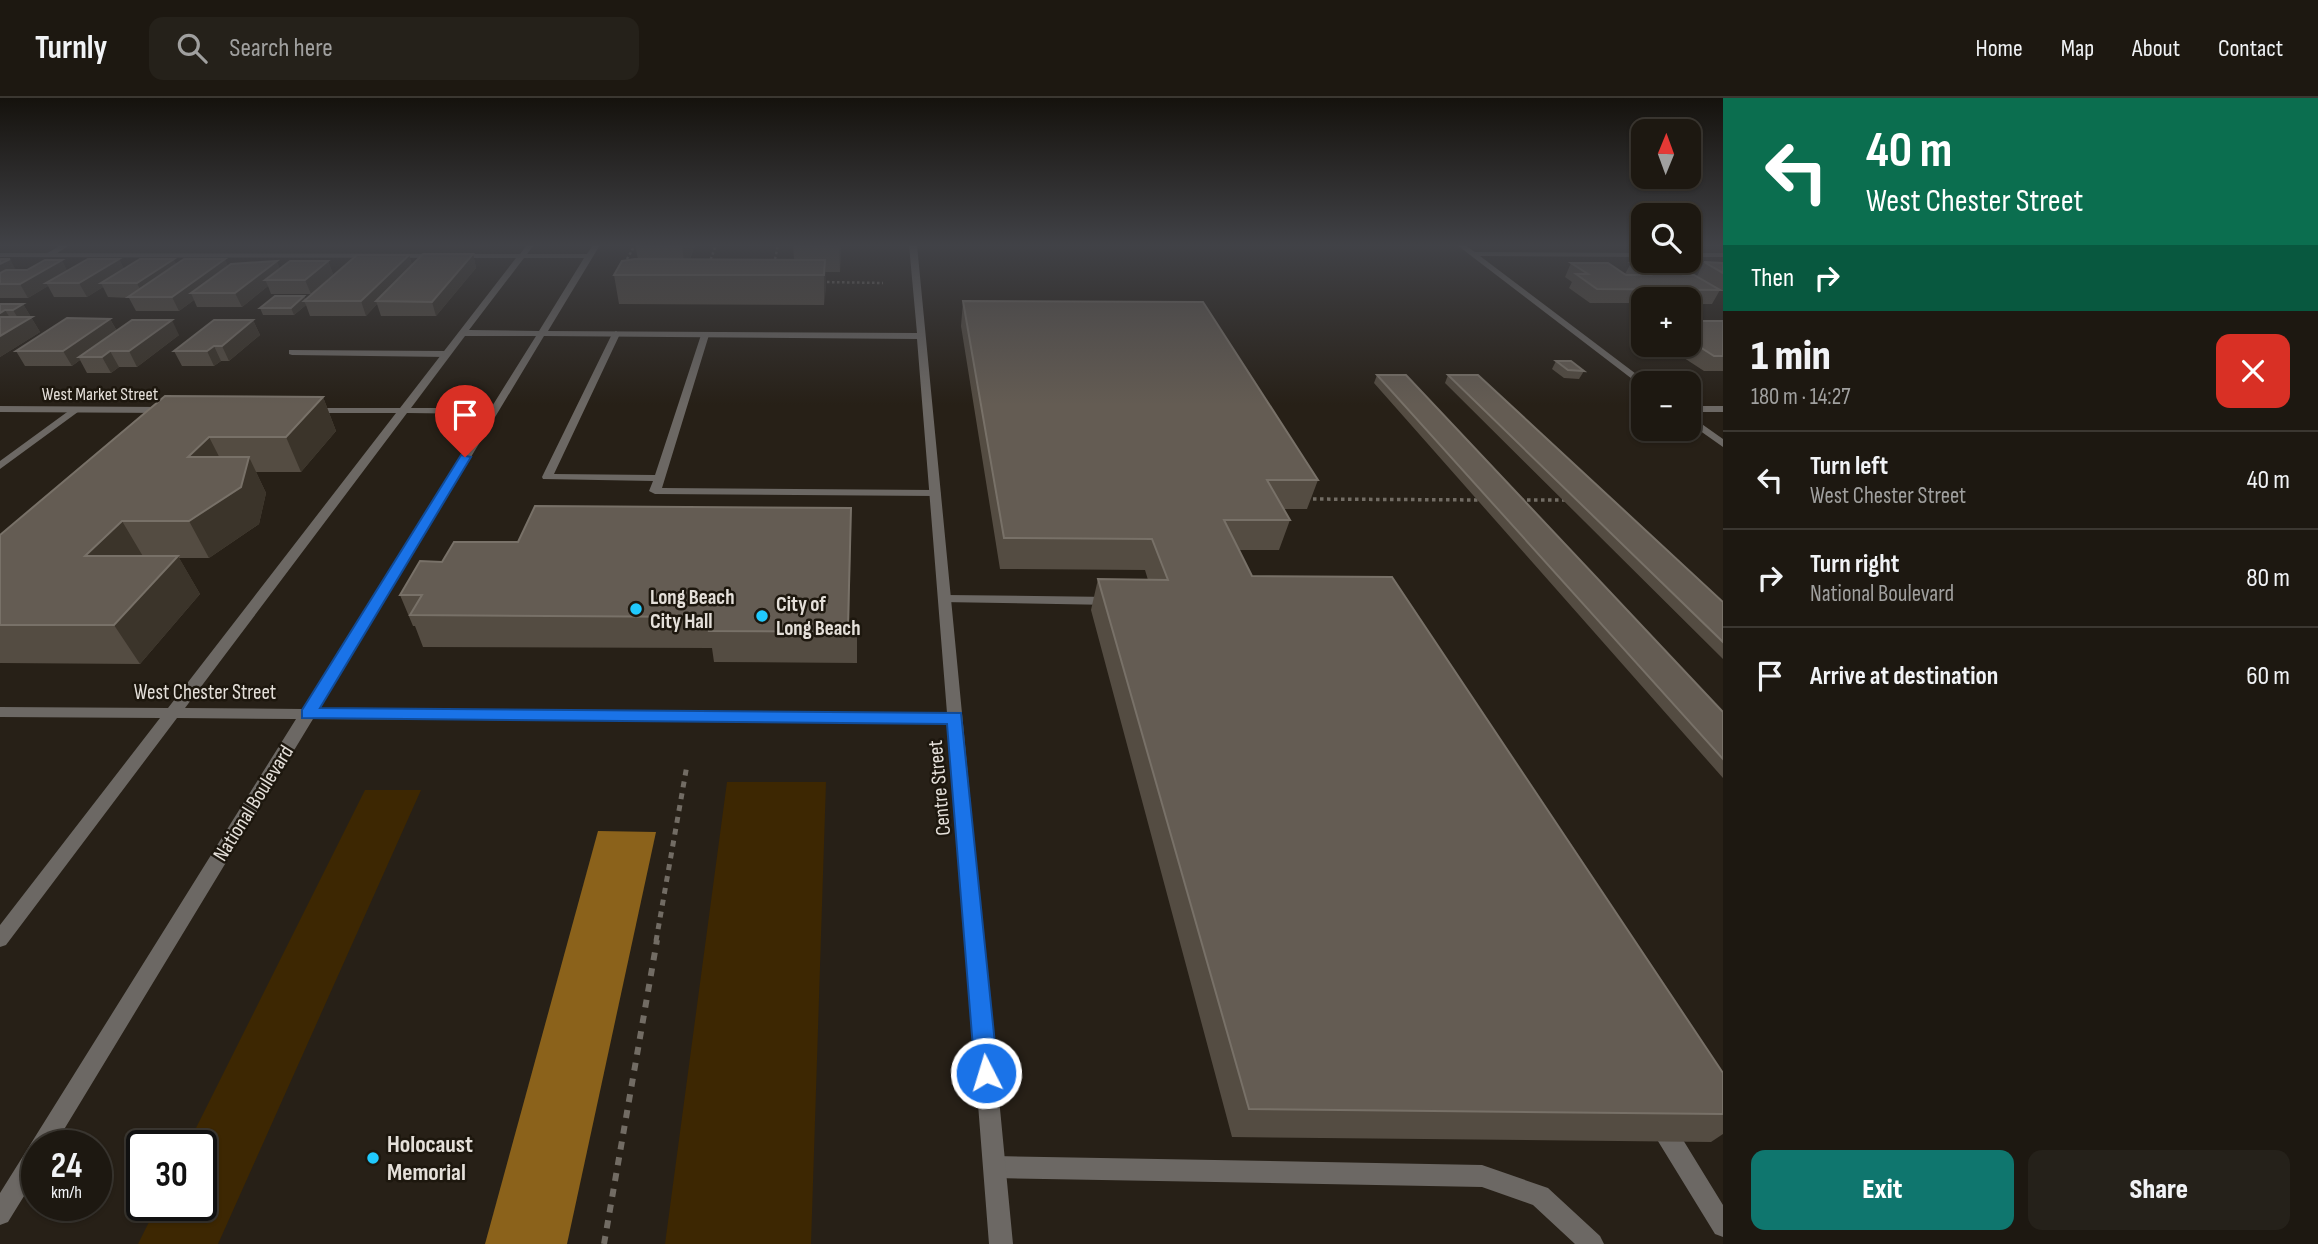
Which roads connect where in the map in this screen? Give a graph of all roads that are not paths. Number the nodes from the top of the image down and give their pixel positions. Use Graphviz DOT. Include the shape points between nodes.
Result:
graph roads {
  1 [pos="489,298"];
  2 [pos="563,298"];
  3 [pos="917,298"];
  4 [pos="1532,298"];
  5 [pos="463,334"];
  6 [pos="541,334"];
  7 [pos="616,334"];
  8 [pos="705,335"];
  9 [pos="920,336"];
  10 [pos="292,352"];
  11 [pos="447,354"];
  12 [pos="1631,374"];
  13 [pos="0,409"];
  14 [pos="1701,409"];
  15 [pos="77,410"];
  16 [pos="186,410"];
  17 [pos="295,410"];
  18 [pos="1723,410"];
  19 [pos="404,411"];
  20 [pos="494,411"];
  21 [pos="1701,427"];
  22 [pos="1723,444"];
  23 [pos="0,466"];
  24 [pos="659,478"];
  25 [pos="935,493"];
  26 [pos="946,599"];
  27 [pos="1125,601"];
  28 [pos="0,712"];
  29 [pos="173,713"];
  30 [pos="308,714"];
  31 [pos="955,718"];
  32 [pos="0,939"];
  33 [pos="1651,1109"];
  34 [pos="52,1130"];
  35 [pos="995,1167"];
  36 [pos="21,1180"];
  37 [pos="0,1214"];
  38 [pos="1723,1226"];
  39 [pos="1002,1244"];
  40 [pos="1592,1244"];
  1 -- 5 [label="street"];
  2 -- 6 [label="street, National Boulevard"];
  3 -- 9 [label="street, Centre Street"];
  4 -- 12 [label="street"];
  5 -- 6 [label="street"];
  5 -- 11 [label="street"];
  6 -- 7 [label="street"];
  6 -- 20 [label="street, National Boulevard"];
  7 -- 8 [label="street"];
  7 -- 24 [label="street" via="547,477"];
  8 -- 9 [label="street"];
  8 -- 24 [label="street"];
  9 -- 25 [label="street, Centre Street"];
  10 -- 11 [label="street"];
  11 -- 19 [label="street"];
  13 -- 15 [label="street, West Market Street"];
  14 -- 18 [label="street"];
  15 -- 16 [label="street, West Market Street"];
  15 -- 23 [label="street"];
  17 -- 19 [label="street"];
  19 -- 20 [label="street"];
  19 -- 29 [label="street"];
  20 -- 30 [label="street, National Boulevard"];
  21 -- 22 [label="street"];
  24 -- 25 [label="street" via="655,491"];
  25 -- 26 [label="street, Centre Street"];
  26 -- 27 [label="street"];
  26 -- 31 [label="street, Centre Street"];
  28 -- 29 [label="street, West Chester Street"];
  29 -- 30 [label="street, West Chester Street"];
  29 -- 32 [label="street"];
  30 -- 31 [label="street, West Chester Street"];
  30 -- 34 [label="street, National Boulevard"];
  31 -- 35 [label="street, Centre Street"];
  33 -- 38 [label="street"];
  35 -- 39 [label="street, Centre Street"];
  35 -- 40 [label="street" via="1482,1176 1540,1196"];
  36 -- 37 [label="street"];
}
